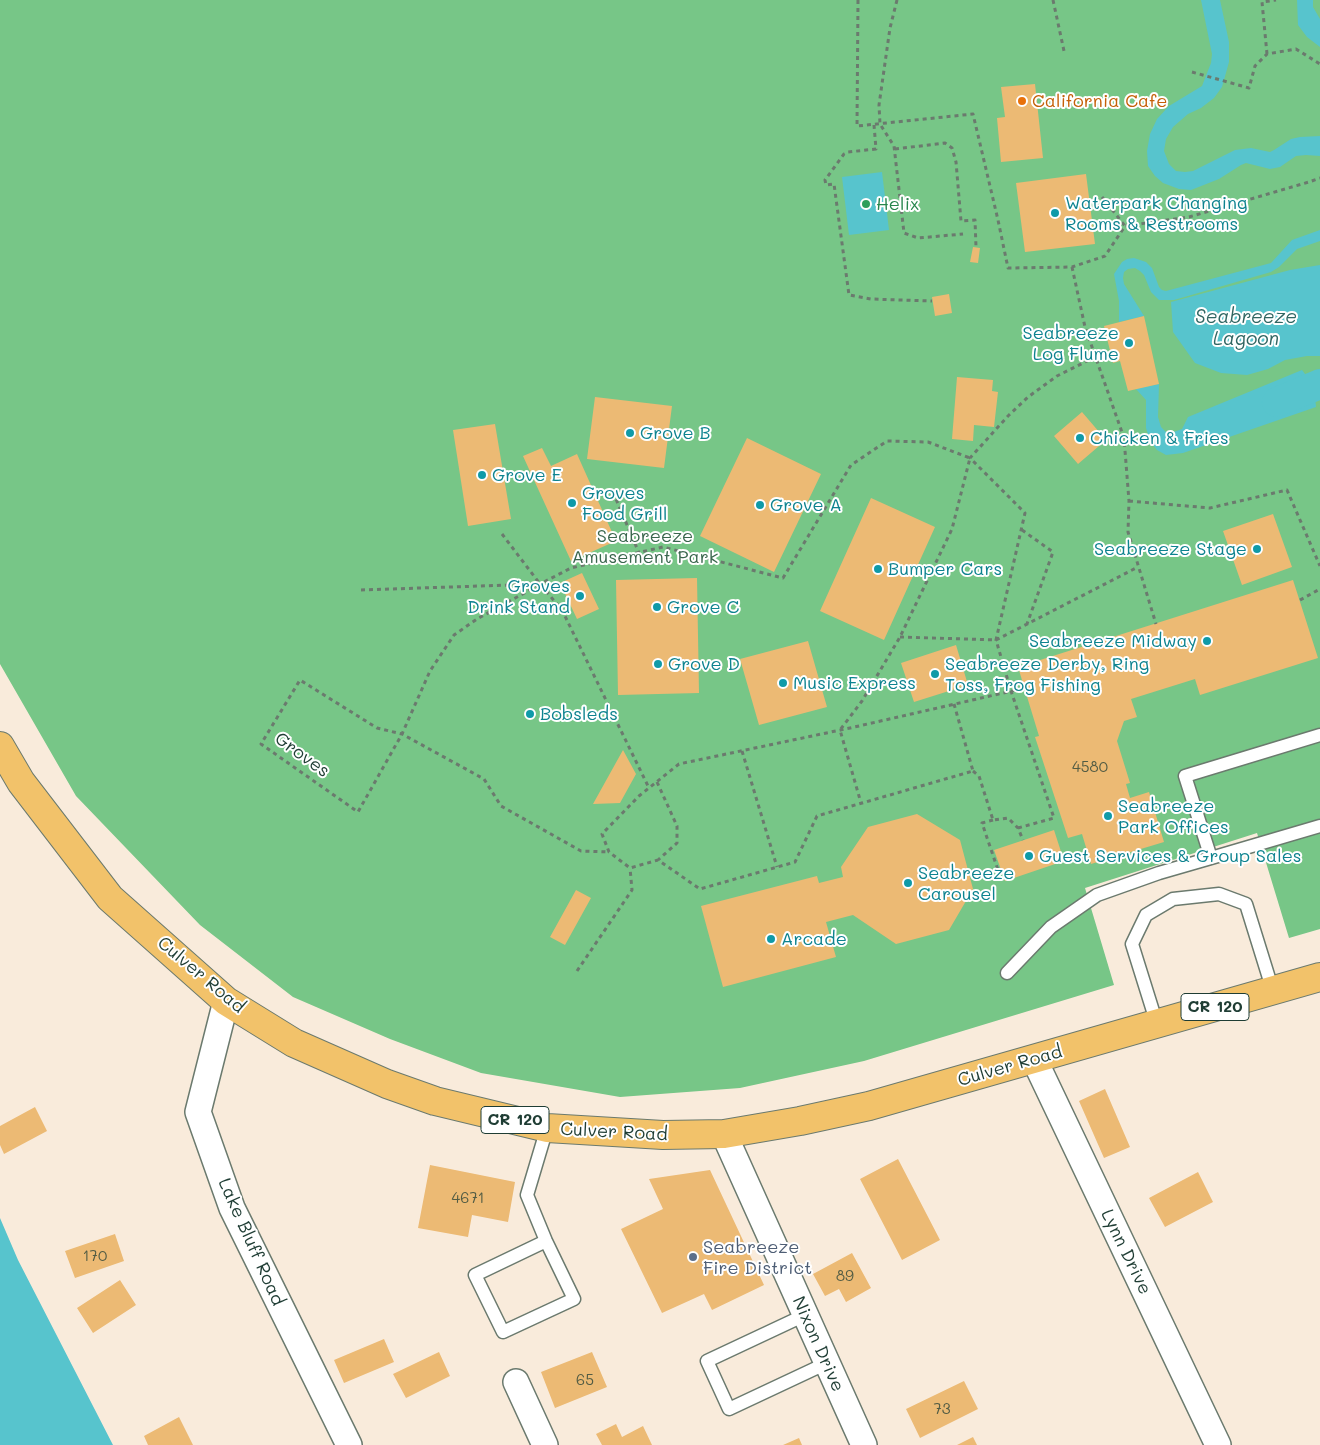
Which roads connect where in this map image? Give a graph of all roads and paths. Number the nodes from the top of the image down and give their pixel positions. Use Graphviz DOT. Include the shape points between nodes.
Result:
graph roads {
  1 [pos="858,0"];
  2 [pos="897,0"];
  3 [pos="1053,0"];
  4 [pos="1276,0"];
  5 [pos="1064,51"];
  6 [pos="1267,54"];
  7 [pos="1320,64"];
  8 [pos="1192,72"];
  9 [pos="880,124"];
  10 [pos="874,125"];
  11 [pos="895,149"];
  12 [pos="1320,178"];
  13 [pos="1102,197"];
  14 [pos="1125,226"];
  15 [pos="963,234"];
  16 [pos="976,247"];
  17 [pos="1072,267"];
  18 [pos="932,301"];
  19 [pos="1095,357"];
  20 [pos="970,458"];
  21 [pos="613,492"];
  22 [pos="1129,501"];
  23 [pos="1022,530"];
  24 [pos="502,534"];
  25 [pos="639,553"];
  26 [pos="1320,566"];
  27 [pos="1138,567"];
  28 [pos="540,584"];
  29 [pos="1320,589"];
  30 [pos="361,590"];
  31 [pos="1300,600"];
  32 [pos="1026,624"];
  33 [pos="1156,624"];
  34 [pos="900,637"];
  35 [pos="996,640"];
  36 [pos="1025,688"];
  37 [pos="1011,691"];
  38 [pos="954,704"];
  39 [pos="840,730"];
  40 [pos="402,734"];
  41 [pos="1320,735"];
  42 [pos="0,746"];
  43 [pos="742,751"];
  44 [pos="973,771"];
  45 [pos="657,782"];
  46 [pos="649,788"];
  47 [pos="861,804"];
  48 [pos="993,820"];
  49 [pos="1320,826"];
  50 [pos="1018,828"];
  51 [pos="1023,840"];
  52 [pos="609,852"];
  53 [pos="1211,858"];
  54 [pos="658,860"];
  55 [pos="777,867"];
  56 [pos="630,868"];
  57 [pos="998,870"];
  58 [pos="578,972"];
  59 [pos="1007,973"];
  60 [pos="1320,977"];
  61 [pos="1274,991"];
  62 [pos="226,1001"];
  63 [pos="1157,1024"];
  64 [pos="1034,1059"];
  65 [pos="548,1128"];
  66 [pos="724,1134"];
  67 [pos="546,1241"];
  68 [pos="805,1315"];
  69 [pos="827,1363"];
  70 [pos="516,1382"];
  71 [pos="349,1445"];
  72 [pos="545,1445"];
  73 [pos="864,1445"];
  74 [pos="1218,1445"];
  1 -- 10 [label="path" via="857,126"];
  2 -- 9 [label="path" via="879,106"];
  3 -- 5 [label="path"];
  4 -- 6 [label="path" via="1262,2"];
  6 -- 7 [label="path" via="1296,49"];
  6 -- 8 [label="path" via="1255,66 1249,88"];
  9 -- 10 [label="path"];
  9 -- 11 [label="path"];
  9 -- 17 [label="path" via="973,114 1008,268"];
  10 -- 18 [label="path" via="876,149 844,154 825,180 826,185 834,184 850,294 871,299"];
  11 -- 15 [label="path" via="904,234 918,238"];
  11 -- 16 [label="path" via="945,143 952,148 961,220 975,220"];
  12 -- 14 [label="path" via="1189,217"];
  13 -- 14 [label="path"];
  14 -- 17 [label="path" via="1105,256"];
  17 -- 19 [label="path"];
  19 -- 20 [label="path" via="1057,376 1028,397"];
  19 -- 22 [label="path" via="1124,438"];
  20 -- 23 [label="path" via="1026,513"];
  20 -- 25 [label="path, Groves" via="928,442 886,441 851,465 782,578 663,547"];
  20 -- 34 [label="path" via="952,529"];
  21 -- 25 [label="path"];
  22 -- 26 [label="path" via="1210,508 1287,490"];
  22 -- 27 [label="path" via="1128,532"];
  23 -- 32 [label="path" via="1053,552"];
  23 -- 35 [label="path"];
  24 -- 28 [label="path"];
  25 -- 28 [label="path, Groves" via="571,568"];
  27 -- 32 [label="path"];
  27 -- 33 [label="path"];
  28 -- 30 [label="path, Groves"];
  28 -- 40 [label="path, Groves" via="454,635 430,671"];
  28 -- 46 [label="path" via="562,610"];
  29 -- 31 [label="path"];
  32 -- 35 [label="path"];
  34 -- 35 [label="path"];
  34 -- 39 [label="path" via="862,701"];
  35 -- 37 [label="path"];
  36 -- 37 [label="path"];
  37 -- 38 [label="path"];
  37 -- 50 [label="path" via="1054,818"];
  38 -- 39 [label="path"];
  38 -- 44 [label="path"];
  39 -- 43 [label="path"];
  39 -- 47 [label="path"];
  40 -- 40 [label="path, Groves" via="376,728 300,680 261,744 358,812"];
  40 -- 52 [label="path, Groves" via="484,779 501,806 581,851"];
  41 -- 53 [label="lane" via="1185,776"];
  42 -- 62 [label="main road, Culver Road / CR 120" via="21,782 110,898"];
  43 -- 45 [label="path" via="679,764"];
  43 -- 55 [label="path"];
  44 -- 47 [label="path"];
  44 -- 48 [label="path" via="978,776"];
  45 -- 46 [label="path"];
  45 -- 54 [label="path" via="677,826 678,843"];
  46 -- 52 [label="path" via="602,834"];
  47 -- 55 [label="path" via="817,816 795,862"];
  48 -- 50 [label="path" via="1008,818"];
  48 -- 57 [label="path" via="982,823"];
  49 -- 53 [label="lane"];
  50 -- 51 [label="path"];
  52 -- 56 [label="path"];
  53 -- 59 [label="lane" via="1097,895 1051,927"];
  54 -- 55 [label="path" via="700,889"];
  54 -- 56 [label="path"];
  56 -- 58 [label="path" via="632,890"];
  60 -- 61 [label="main road, Culver Road / CR 120"];
  61 -- 63 [label="main road, Culver Road / CR 120"];
  61 -- 63 [label="lane" via="1246,904 1219,894 1173,899 1146,915 1132,944"];
  62 -- 65 [label="main road, Culver Road / CR 120" via="294,1043 387,1084 436,1101"];
  62 -- 71 [label="street, Lake Bluff Road" via="198,1112 232,1208"];
  63 -- 64 [label="main road, Culver Road / CR 120"];
  64 -- 66 [label="main road, Culver Road / CR 120" via="869,1106"];
  64 -- 74 [label="street, Lynn Drive"];
  65 -- 66 [label="main road, Culver Road / CR 120" via="663,1135"];
  65 -- 67 [label="lane" via="527,1194"];
  66 -- 68 [label="street, Nixon Drive"];
  67 -- 67 [label="lane" via="574,1299 503,1332 476,1275"];
  68 -- 69 [label="street, Nixon Drive"];
  68 -- 69 [label="lane" via="707,1361 729,1409"];
  69 -- 73 [label="street, Nixon Drive"];
  70 -- 72 [label="street"];
}
